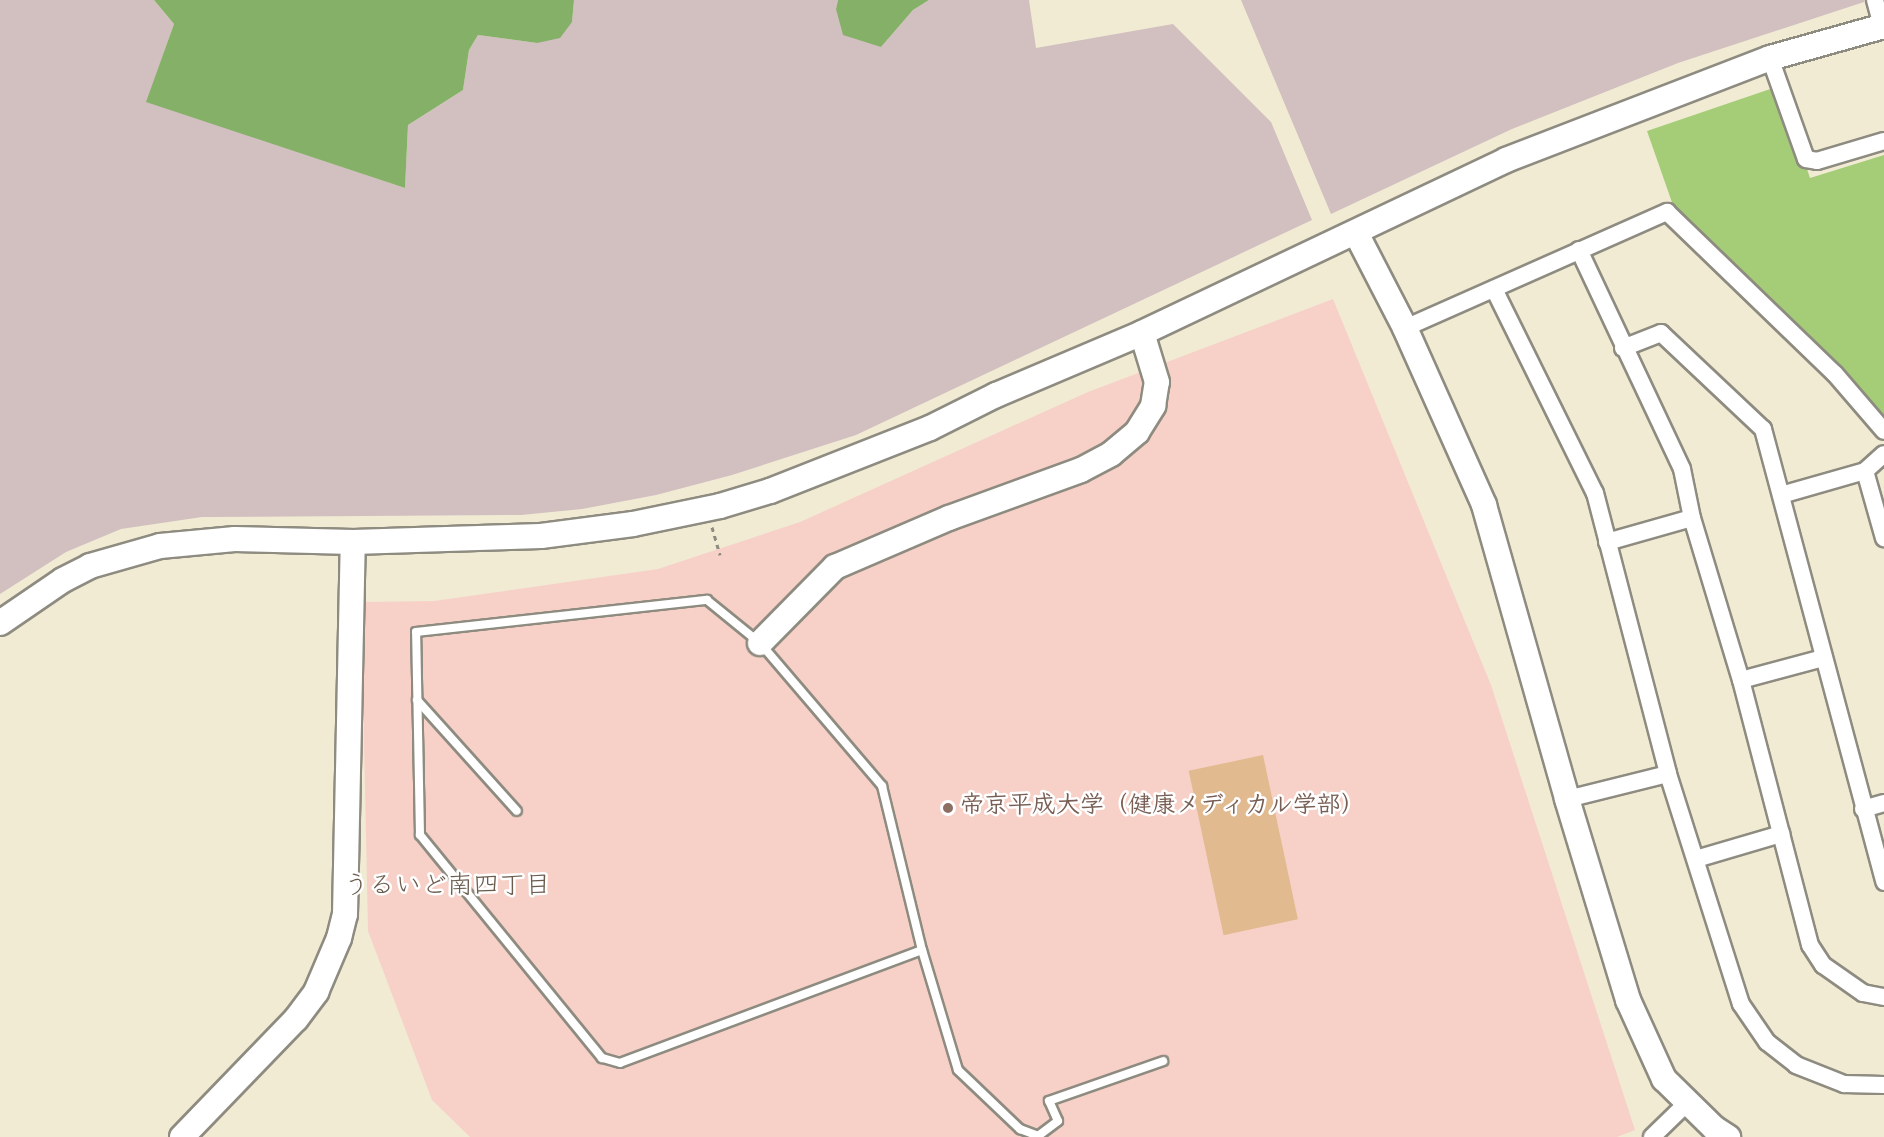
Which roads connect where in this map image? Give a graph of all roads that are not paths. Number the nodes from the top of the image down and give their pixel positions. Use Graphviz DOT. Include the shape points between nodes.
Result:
graph roads {
  1 [pos="1875,0"];
  2 [pos="1883,26"];
  3 [pos="1770,58"];
  4 [pos="1884,141"];
  5 [pos="1356,233"];
  6 [pos="1579,250"];
  7 [pos="1494,289"];
  8 [pos="1405,328"];
  9 [pos="1142,333"];
  10 [pos="1623,348"];
  11 [pos="1884,431"];
  12 [pos="1884,454"];
  13 [pos="1865,471"];
  14 [pos="1781,495"];
  15 [pos="1692,518"];
  16 [pos="1884,538"];
  17 [pos="353,542"];
  18 [pos="1607,542"];
  19 [pos="0,623"];
  20 [pos="760,643"];
  21 [pos="1823,658"];
  22 [pos="1741,680"];
  23 [pos="417,700"];
  24 [pos="1668,774"];
  25 [pos="1567,799"];
  26 [pos="1884,803"];
  27 [pos="1863,809"];
  28 [pos="518,811"];
  29 [pos="1781,834"];
  30 [pos="1880,856"];
  31 [pos="1696,859"];
  32 [pos="1884,882"];
  33 [pos="922,950"];
  34 [pos="1884,997"];
  35 [pos="1163,1061"];
  36 [pos="1884,1085"];
  37 [pos="1687,1103"];
  38 [pos="182,1137"];
  39 [pos="1652,1137"];
  40 [pos="1728,1137"];
  1 -- 2 [label="street"];
  2 -- 3 [label="street"];
  3 -- 4 [label="street" via="1806,159 1817,160"];
  3 -- 5 [label="street" via="1506,160"];
  5 -- 8 [label="street"];
  5 -- 9 [label="street"];
  6 -- 7 [label="street"];
  6 -- 10 [label="street"];
  6 -- 11 [label="street" via="1667,212 1835,374"];
  7 -- 8 [label="street"];
  7 -- 18 [label="street" via="1595,493"];
  8 -- 25 [label="street" via="1484,506"];
  9 -- 17 [label="street" via="856,459 770,491 707,508 633,524 541,536"];
  9 -- 20 [label="street" via="1157,382 1153,406 1137,432 1111,454 1081,470 949,518 835,567"];
  10 -- 14 [label="street" via="1660,333 1762,429"];
  10 -- 15 [label="street" via="1682,469"];
  12 -- 13 [label="street"];
  13 -- 14 [label="street"];
  13 -- 16 [label="street"];
  14 -- 21 [label="street"];
  15 -- 18 [label="street"];
  15 -- 22 [label="street"];
  17 -- 19 [label="street" via="236,539 139,550 90,566 63,580"];
  17 -- 38 [label="street" via="345,914 339,938 315,992 296,1020"];
  18 -- 24 [label="street"];
  20 -- 23 [label="lane" via="707,600 416,632"];
  20 -- 33 [label="lane" via="882,786"];
  21 -- 22 [label="street"];
  21 -- 27 [label="street"];
  22 -- 29 [label="street"];
  23 -- 28 [label="lane"];
  23 -- 33 [label="lane" via="420,835 602,1058 620,1063"];
  24 -- 25 [label="street"];
  24 -- 31 [label="street"];
  25 -- 37 [label="street" via="1628,1000 1664,1078"];
  26 -- 27 [label="street"];
  27 -- 30 [label="street"];
  29 -- 31 [label="street"];
  29 -- 34 [label="street" via="1810,945 1823,965 1863,993"];
  30 -- 32 [label="street"];
  31 -- 36 [label="street" via="1735,989 1758,1032 1776,1051 1808,1072 1857,1086"];
  33 -- 35 [label="lane" via="957,1070 1020,1129 1038,1136 1058,1121 1049,1101"];
  37 -- 39 [label="street"];
  37 -- 40 [label="street"];
}
